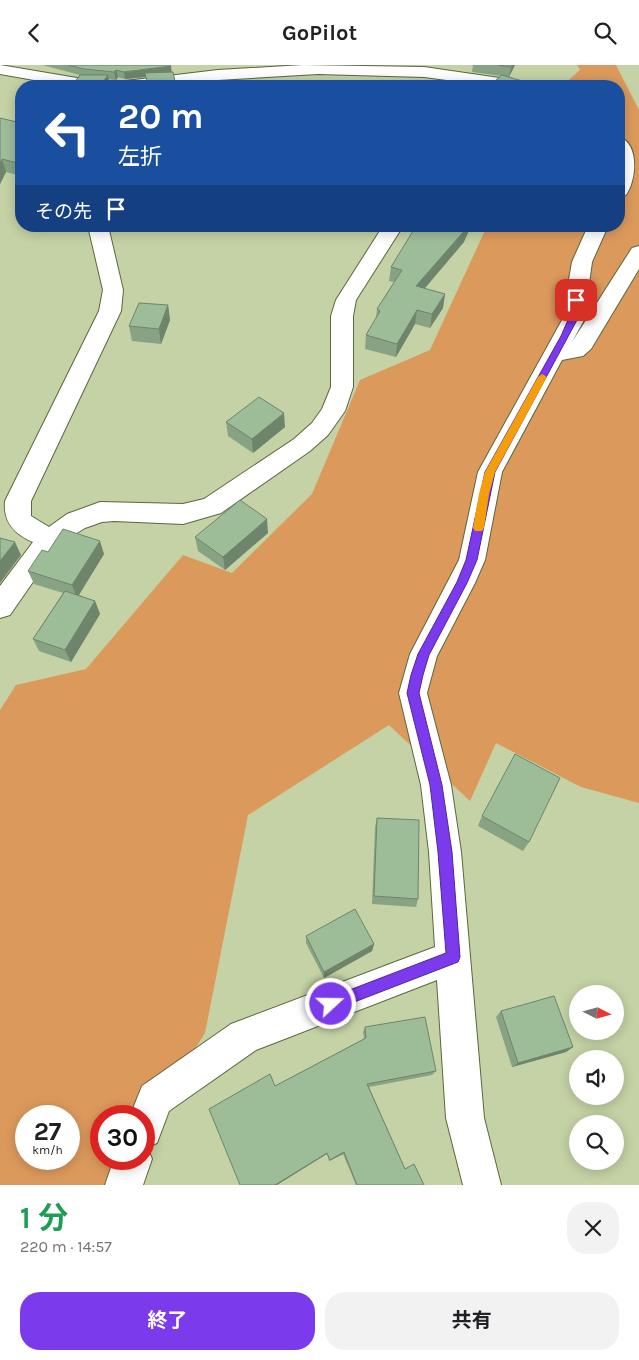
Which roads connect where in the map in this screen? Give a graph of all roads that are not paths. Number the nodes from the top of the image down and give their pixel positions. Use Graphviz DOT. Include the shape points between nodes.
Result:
graph roads {
  1 [pos="358,68"];
  2 [pos="0,69"];
  3 [pos="426,69"];
  4 [pos="287,70"];
  5 [pos="64,80"];
  6 [pos="174,80"];
  7 [pos="318,80"];
  8 [pos="485,80"];
  9 [pos="625,153"];
  10 [pos="625,178"];
  11 [pos="99,232"];
  12 [pos="389,232"];
  13 [pos="595,232"];
  14 [pos="639,252"];
  15 [pos="555,355"];
  16 [pos="51,538"];
  17 [pos="0,607"];
  18 [pos="453,957"];
  19 [pos="153,1105"];
  20 [pos="129,1170"];
  21 [pos="124,1185"];
  22 [pos="482,1185"];
  1 -- 3 [label="street"];
  1 -- 4 [label="street"];
  2 -- 5 [label="street"];
  3 -- 8 [label="street"];
  4 -- 6 [label="street"];
  4 -- 7 [label="street"];
  9 -- 10 [label="street" via="628,158"];
  11 -- 16 [label="street" via="113,291 110,311 16,511 29,529"];
  12 -- 16 [label="street" via="346,299 342,316 342,387 333,411 320,429 212,507 183,514 100,512 76,521"];
  13 -- 15 [label="street" via="582,262 573,320"];
  14 -- 15 [label="street" via="583,344 575,351"];
  15 -- 18 [label="street" via="490,472 472,560 424,654 413,693 436,785"];
  16 -- 17 [label="street"];
  18 -- 19 [label="street" via="244,1037 155,1099"];
  18 -- 22 [label="street" via="464,1118"];
  20 -- 21 [label="street"];
}
